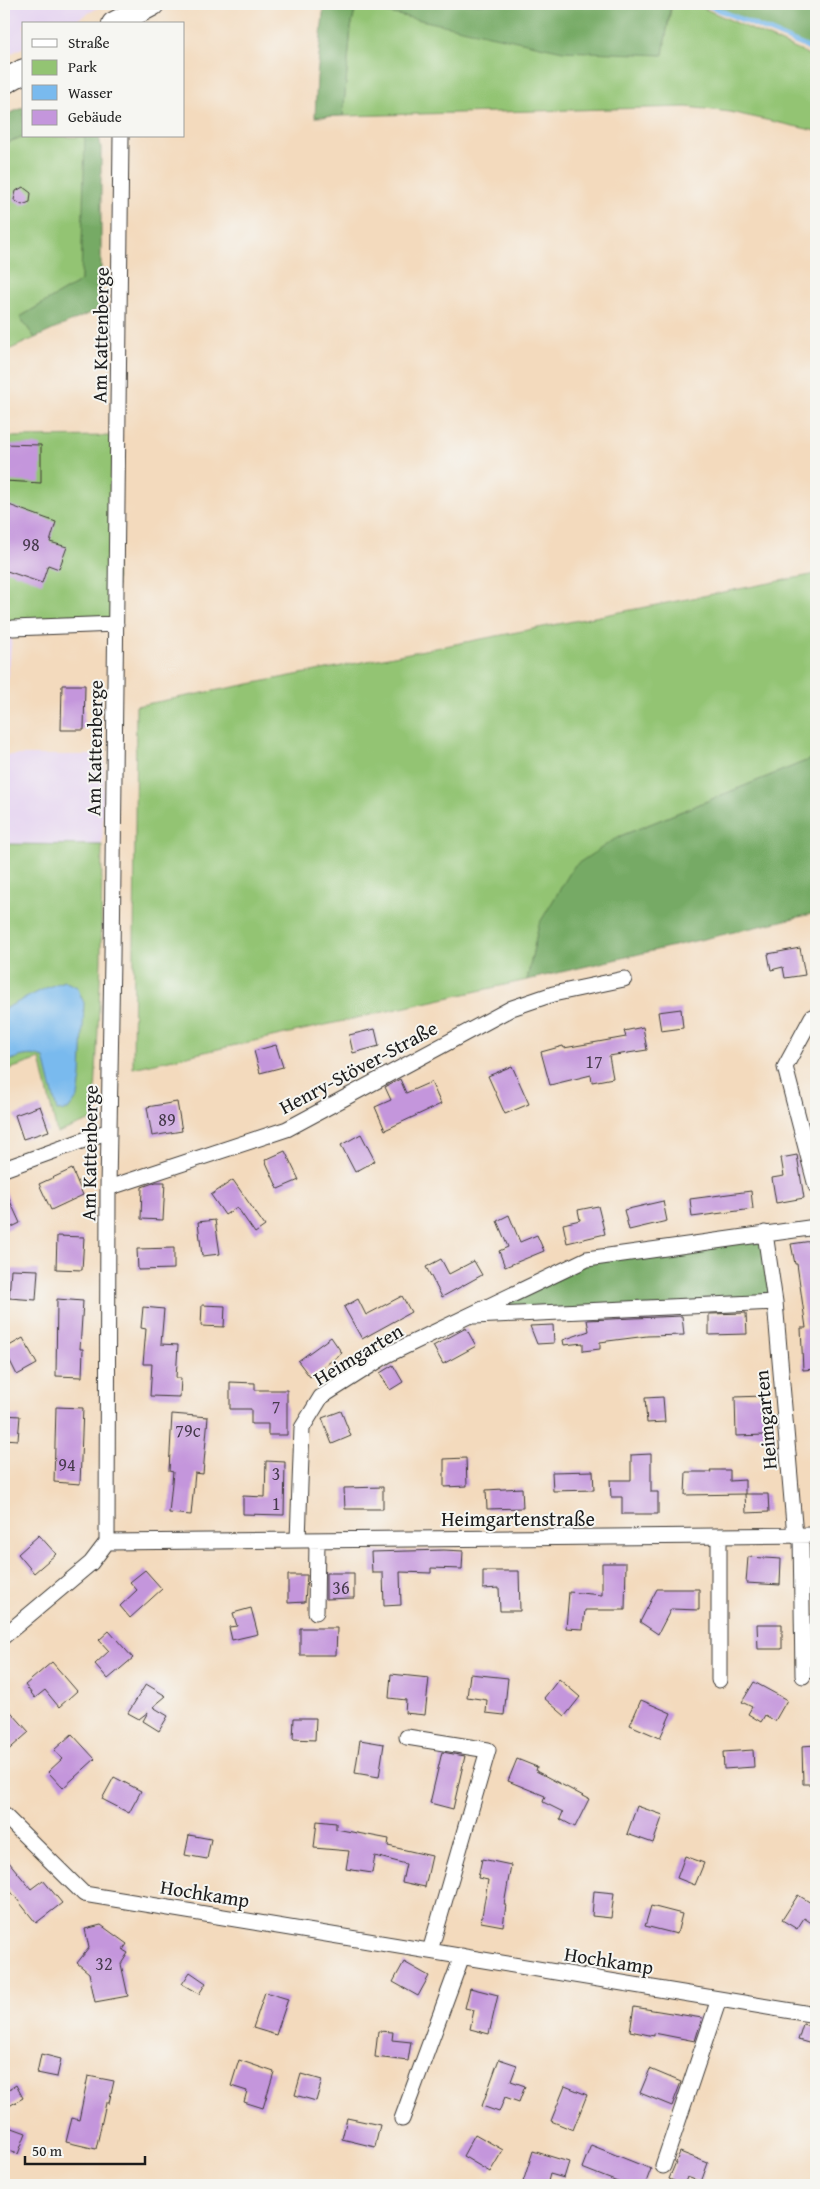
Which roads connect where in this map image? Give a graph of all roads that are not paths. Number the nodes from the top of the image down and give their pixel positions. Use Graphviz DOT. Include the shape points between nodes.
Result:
graph roads {
  1 [pos="152,4"];
  2 [pos="118,22"];
  3 [pos="22,72"];
  4 [pos="4,82"];
  5 [pos="121,138"];
  6 [pos="116,624"];
  7 [pos="13,628"];
  8 [pos="624,979"];
  9 [pos="812,1016"];
  10 [pos="109,1132"];
  11 [pos="4,1169"];
  12 [pos="816,1186"];
  13 [pos="108,1188"];
  14 [pos="816,1227"];
  15 [pos="765,1233"];
  16 [pos="775,1302"];
  17 [pos="467,1316"];
  18 [pos="719,1536"];
  19 [pos="798,1536"];
  20 [pos="816,1536"];
  21 [pos="298,1540"];
  22 [pos="317,1540"];
  23 [pos="107,1542"];
  24 [pos="316,1612"];
  25 [pos="4,1636"];
  26 [pos="803,1676"];
  27 [pos="719,1680"];
  28 [pos="406,1736"];
  29 [pos="4,1815"];
  30 [pos="430,1951"];
  31 [pos="462,1956"];
  32 [pos="719,1999"];
  33 [pos="816,2015"];
  34 [pos="402,2119"];
  35 [pos="663,2166"];
  1 -- 2 [label="main road"];
  3 -- 4 [label="main road"];
  5 -- 6 [label="street, Am Kattenberge"];
  6 -- 7 [label="street"];
  6 -- 10 [label="street, Am Kattenberge"];
  8 -- 13 [label="street, Henry-Stöver-Straße" via="552,994 512,1008 287,1128"];
  9 -- 12 [label="street" via="785,1067"];
  10 -- 11 [label="street"];
  10 -- 13 [label="street, Am Kattenberge"];
  13 -- 23 [label="street, Am Kattenberge"];
  14 -- 15 [label="street, Heimgarten"];
  15 -- 16 [label="street, Heimgarten"];
  15 -- 17 [label="street, Heimgarten" via="588,1259"];
  16 -- 17 [label="street, Heimgarten"];
  16 -- 19 [label="street, Heimgarten"];
  17 -- 21 [label="street, Heimgarten" via="388,1355 321,1397 302,1428"];
  18 -- 19 [label="street, Heimgartenstraße"];
  18 -- 22 [label="street, Heimgartenstraße"];
  18 -- 27 [label="street"];
  19 -- 20 [label="street, Heimgartenstraße"];
  19 -- 26 [label="street"];
  21 -- 22 [label="street, Heimgartenstraße"];
  21 -- 23 [label="street, Heimgartenstraße"];
  22 -- 24 [label="street"];
  23 -- 25 [label="street" via="91,1564"];
  28 -- 30 [label="street" via="488,1750"];
  29 -- 30 [label="street, Hochkamp" via="84,1894"];
  30 -- 31 [label="street, Hochkamp"];
  31 -- 32 [label="street, Hochkamp"];
  31 -- 34 [label="street"];
  32 -- 33 [label="street, Hochkamp"];
  32 -- 35 [label="street"];
}
